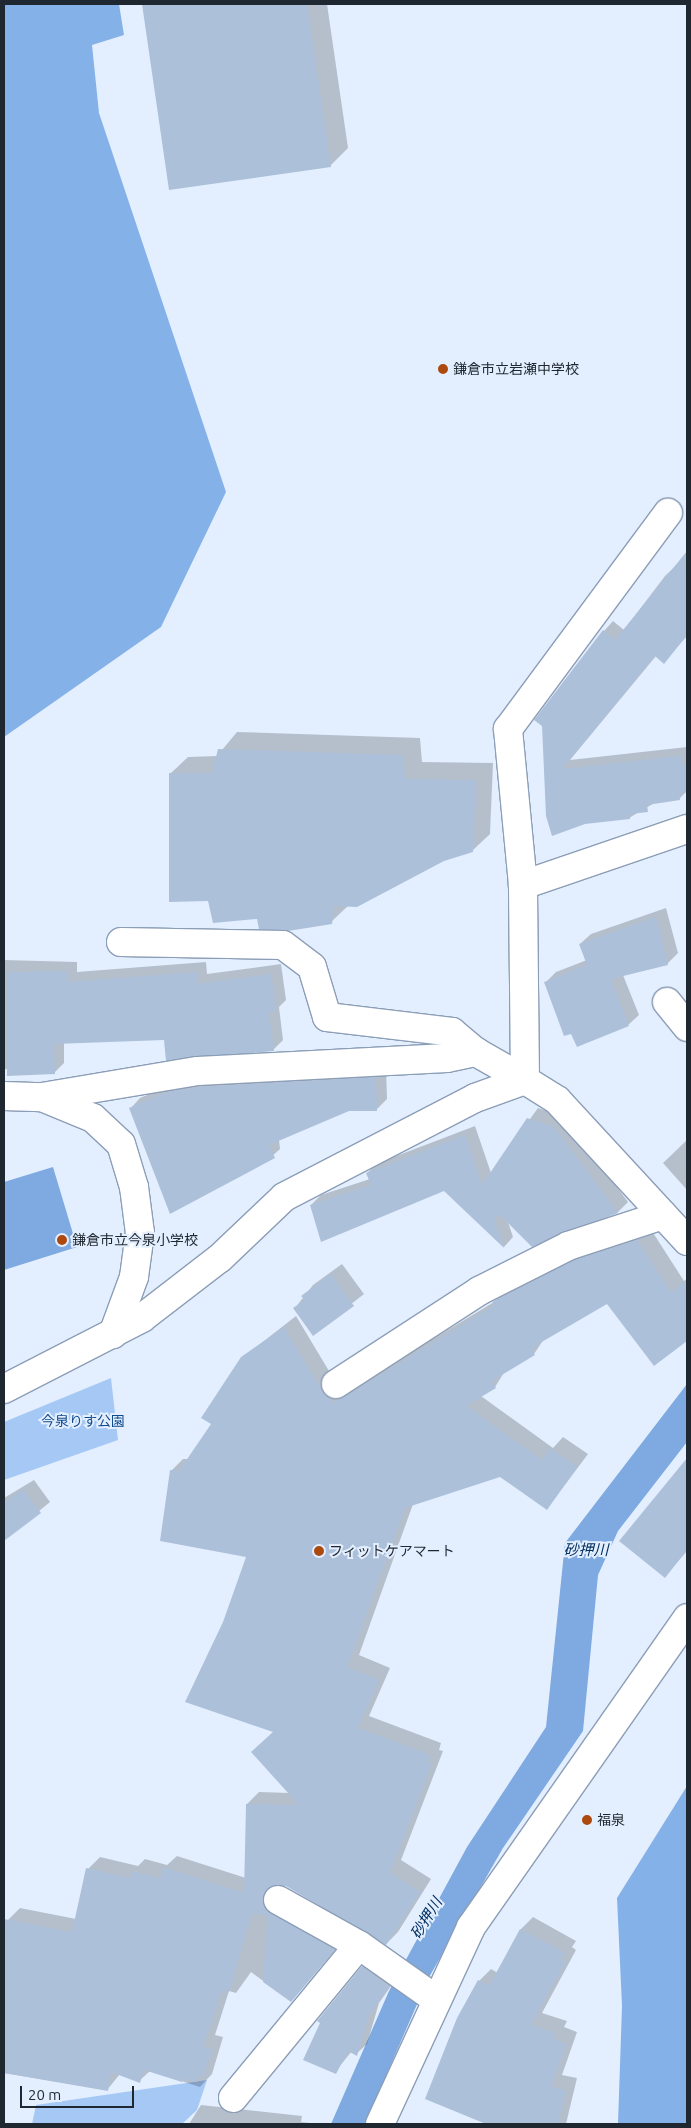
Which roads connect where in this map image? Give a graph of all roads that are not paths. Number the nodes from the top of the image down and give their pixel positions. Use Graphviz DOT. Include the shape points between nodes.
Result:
graph roads {
  1 [pos="668,513"];
  2 [pos="687,830"];
  3 [pos="523,885"];
  4 [pos="122,942"];
  5 [pos="667,1002"];
  6 [pos="687,1027"];
  7 [pos="476,1052"];
  8 [pos="525,1080"];
  9 [pos="4,1096"];
  10 [pos="42,1097"];
  11 [pos="663,1215"];
  12 [pos="687,1241"];
  13 [pos="113,1334"];
  14 [pos="336,1384"];
  15 [pos="4,1389"];
  16 [pos="687,1618"];
  17 [pos="278,1900"];
  18 [pos="359,1945"];
  19 [pos="437,2000"];
  20 [pos="233,2098"];
  21 [pos="380,2124"];
  1 -- 3 [label="street" via="508,729"];
  2 -- 3 [label="street"];
  3 -- 8 [label="street"];
  4 -- 7 [label="street" via="283,945 312,967 327,1017 452,1032"];
  5 -- 6 [label="street"];
  7 -- 8 [label="street"];
  7 -- 10 [label="street" via="446,1058 198,1071"];
  8 -- 11 [label="street" via="557,1100"];
  8 -- 13 [label="street" via="474,1098 284,1197 220,1258 142,1318"];
  9 -- 10 [label="street"];
  10 -- 13 [label="street" via="93,1118 121,1144 134,1187 140,1233 135,1268"];
  11 -- 12 [label="street"];
  11 -- 14 [label="street" via="568,1246 479,1291"];
  13 -- 15 [label="street"];
  16 -- 19 [label="street" via="471,1927"];
  17 -- 18 [label="street"];
  18 -- 19 [label="street"];
  18 -- 20 [label="street"];
  19 -- 21 [label="street"];
}
